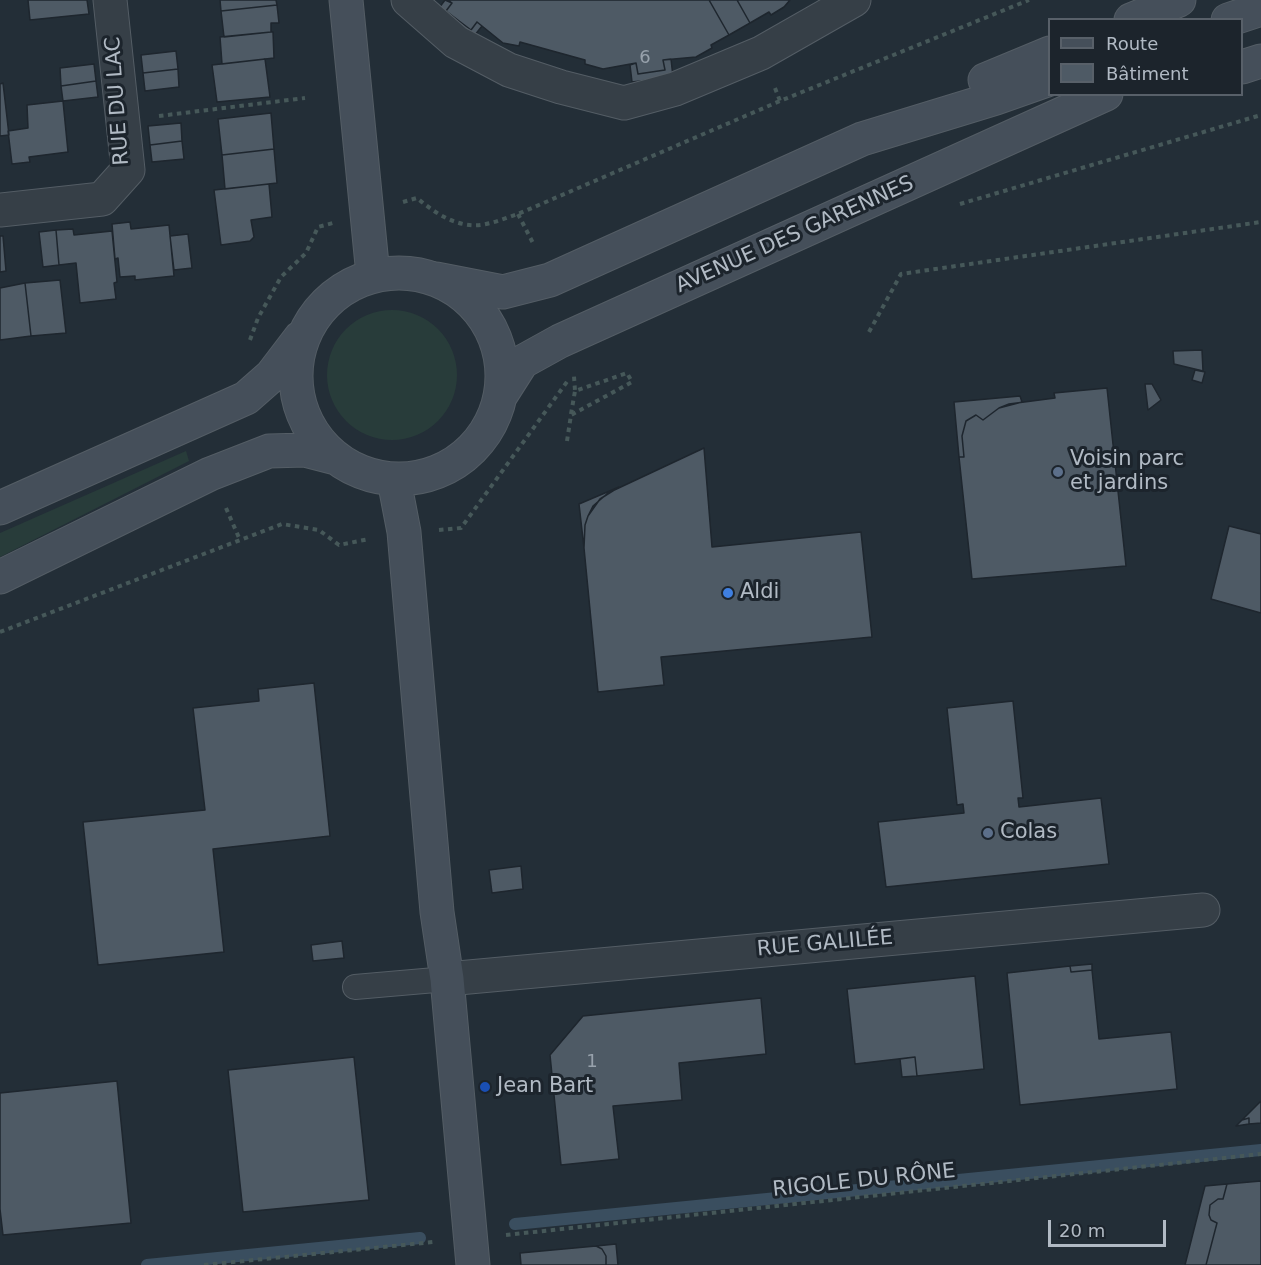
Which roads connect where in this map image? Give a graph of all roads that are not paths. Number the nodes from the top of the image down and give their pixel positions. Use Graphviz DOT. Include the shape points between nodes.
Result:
graph roads {
  1 [pos="110,0"];
  2 [pos="346,0"];
  3 [pos="408,0"];
  4 [pos="854,0"];
  5 [pos="1179,0"];
  6 [pos="1261,9"];
  7 [pos="1136,18"];
  8 [pos="1234,18"];
  9 [pos="1261,31"];
  10 [pos="1243,37"];
  11 [pos="1048,54"];
  12 [pos="1261,61"];
  13 [pos="1243,67"];
  14 [pos="1048,80"];
  15 [pos="1098,98"];
  16 [pos="862,139"];
  17 [pos="0,210"];
  18 [pos="373,275"];
  19 [pos="436,279"];
  20 [pos="305,332"];
  21 [pos="501,395"];
  22 [pos="336,458"];
  23 [pos="394,480"];
  24 [pos="0,508"];
  25 [pos="0,577"];
  26 [pos="1203,910"];
  27 [pos="447,979"];
  28 [pos="355,987"];
  29 [pos="472,1252"];
  1 -- 17 [label="street, RUE DU LAC" via="128,170 102,199"];
  2 -- 18 [label="main road"];
  3 -- 4 [label="street" via="456,42 509,70 624,103 675,89 761,53"];
  5 -- 7 [label="main road"];
  6 -- 8 [label="main road"];
  9 -- 10 [label="main road"];
  11 -- 16 [label="main road"];
  12 -- 13 [label="main road"];
  14 -- 16 [label="main road"];
  15 -- 21 [label="main road, AVENUE DES GARENNES" via="560,341 522,362"];
  16 -- 19 [label="main road" via="550,280 503,292"];
  18 -- 19 [label="main road" via="405,273"];
  18 -- 20 [label="main road" via="346,287 322,306"];
  19 -- 21 [label="main road" via="466,297 489,325 501,359"];
  20 -- 22 [label="main road" via="296,365 298,400 312,432"];
  20 -- 24 [label="main road" via="271,376 246,398"];
  21 -- 23 [label="main road" via="492,423 474,447 451,466 424,477"];
  22 -- 23 [label="main road" via="363,473"];
  22 -- 25 [label="main road" via="305,450 269,451 210,474"];
  23 -- 27 [label="main road" via="404,532 437,912"];
  26 -- 27 [label="street, RUE GALILÉE"];
  27 -- 28 [label="lane"];
  27 -- 29 [label="main road"];
}
